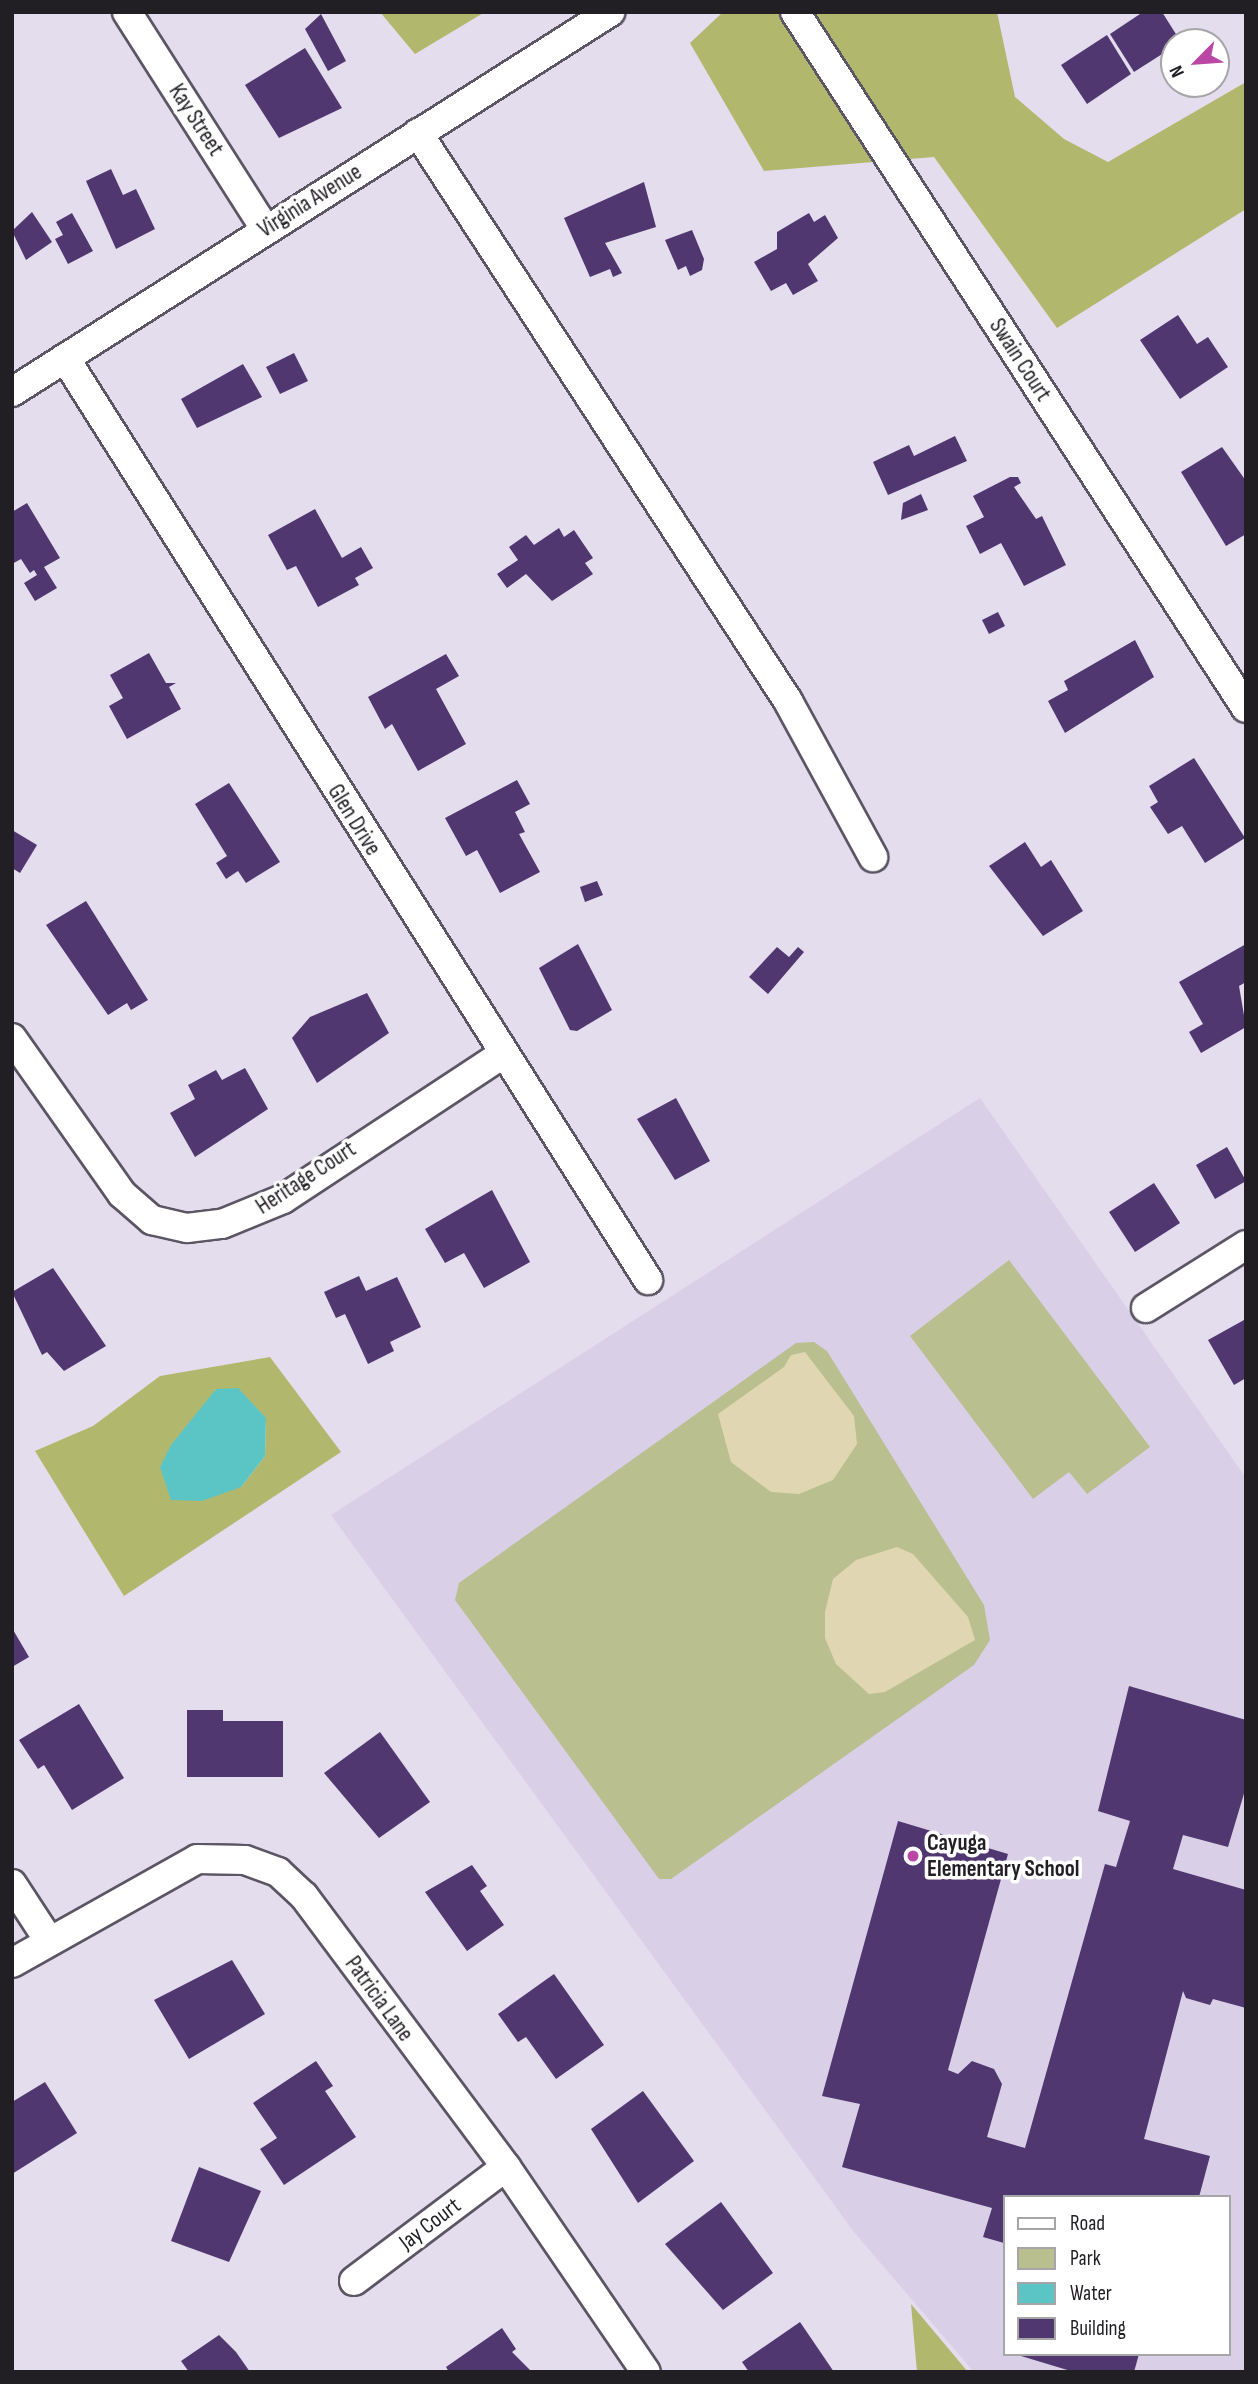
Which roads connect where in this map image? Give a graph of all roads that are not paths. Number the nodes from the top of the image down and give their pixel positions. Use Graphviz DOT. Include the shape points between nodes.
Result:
graph roads {
  1 [pos="127,12"];
  2 [pos="610,12"];
  3 [pos="795,12"];
  4 [pos="418,133"];
  5 [pos="265,229"];
  6 [pos="65,358"];
  7 [pos="12,392"];
  8 [pos="1246,708"];
  9 [pos="873,857"];
  10 [pos="12,1038"];
  11 [pos="501,1055"];
  12 [pos="1246,1245"];
  13 [pos="648,1280"];
  14 [pos="1146,1308"];
  15 [pos="12,1884"];
  16 [pos="48,1939"];
  17 [pos="12,1963"];
  18 [pos="506,2166"];
  19 [pos="354,2281"];
  20 [pos="646,2372"];
  1 -- 5 [label="street, Kay Street"];
  2 -- 4 [label="street, Virginia Avenue"];
  3 -- 8 [label="street, Swain Court"];
  4 -- 5 [label="street, Virginia Avenue"];
  4 -- 9 [label="street" via="788,701"];
  5 -- 6 [label="street, Virginia Avenue"];
  6 -- 7 [label="street, Virginia Avenue"];
  6 -- 11 [label="street, Glen Drive"];
  10 -- 11 [label="street, Heritage Court" via="122,1194 152,1220 187,1227 222,1224 283,1199"];
  11 -- 13 [label="street, Glen Drive"];
  12 -- 14 [label="street"];
  15 -- 16 [label="street"];
  16 -- 17 [label="street, Patricia Lane"];
  16 -- 18 [label="street, Patricia Lane" via="197,1859 245,1860 278,1872 304,1896"];
  18 -- 19 [label="street, Jay Court"];
  18 -- 20 [label="street, Patricia Lane"];
}
